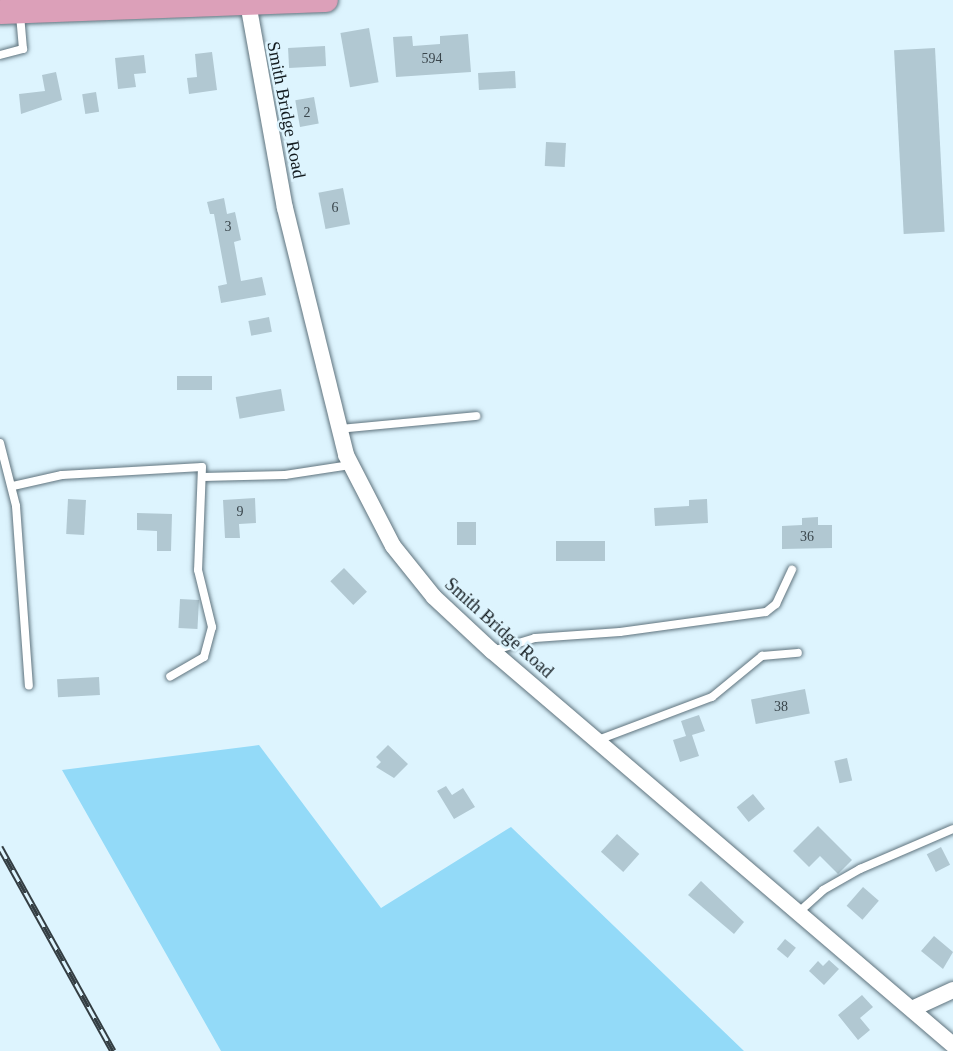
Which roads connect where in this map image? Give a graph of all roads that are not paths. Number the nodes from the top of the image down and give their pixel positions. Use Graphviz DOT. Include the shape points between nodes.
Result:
graph roads {
  1 [pos="327,0"];
  2 [pos="248,3"];
  3 [pos="10,12"];
  4 [pos="0,55"];
  5 [pos="476,416"];
  6 [pos="339,429"];
  7 [pos="0,443"];
  8 [pos="350,465"];
  9 [pos="203,477"];
  10 [pos="13,486"];
  11 [pos="792,570"];
  12 [pos="492,650"];
  13 [pos="798,653"];
  14 [pos="170,677"];
  15 [pos="29,685"];
  16 [pos="598,740"];
  17 [pos="953,829"];
  18 [pos="800,911"];
  19 [pos="953,990"];
  20 [pos="914,1008"];
  21 [pos="953,1045"];
  1 -- 2 [label="main road"];
  2 -- 3 [label="main road"];
  2 -- 6 [label="street, Smith Bridge Road" via="285,208"];
  3 -- 4 [label="lane" via="23,49"];
  5 -- 6 [label="lane"];
  6 -- 8 [label="street, Smith Bridge Road"];
  7 -- 10 [label="lane"];
  8 -- 9 [label="lane" via="285,475"];
  8 -- 12 [label="street, Smith Bridge Road" via="393,546 434,597"];
  9 -- 10 [label="lane" via="202,467 123,469"];
  9 -- 14 [label="lane" via="198,570 212,627 204,657"];
  10 -- 15 [label="lane"];
  11 -- 12 [label="lane" via="766,612 620,632 535,638"];
  12 -- 16 [label="street, Smith Bridge Road"];
  13 -- 16 [label="lane" via="762,656 712,697"];
  16 -- 18 [label="street, Smith Bridge Road"];
  17 -- 18 [label="lane" via="860,869 823,890"];
  18 -- 20 [label="street, Smith Bridge Road"];
  19 -- 20 [label="street"];
  20 -- 21 [label="street, Smith Bridge Road"];
}
